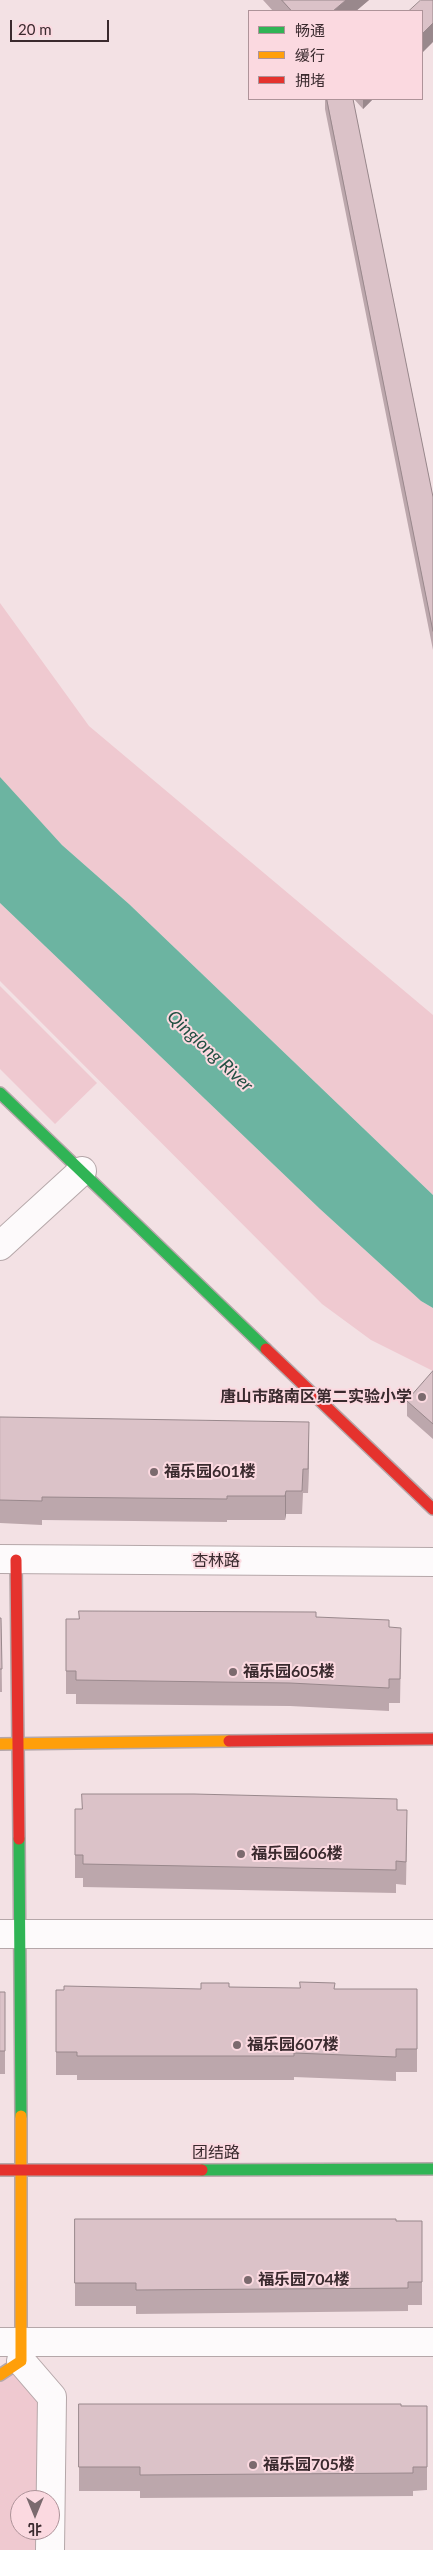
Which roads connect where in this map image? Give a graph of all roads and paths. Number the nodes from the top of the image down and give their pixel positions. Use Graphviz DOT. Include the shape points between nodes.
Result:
graph roads {
  1 [pos="0,1093"];
  2 [pos="82,1171"];
  3 [pos="0,1246"];
  4 [pos="433,1509"];
  5 [pos="8,1560"];
  6 [pos="433,1562"];
  7 [pos="433,1739"];
  8 [pos="0,1744"];
  9 [pos="19,1744"];
  10 [pos="9,1934"];
  11 [pos="433,1934"];
  12 [pos="433,2169"];
  13 [pos="0,2170"];
  14 [pos="22,2170"];
  15 [pos="433,2342"];
  16 [pos="10,2355"];
  17 [pos="50,2550"];
  1 -- 2 [label="street"];
  2 -- 3 [label="street"];
  2 -- 4 [label="street"];
  5 -- 6 [label="street, 杏林路"];
  5 -- 9 [label="street"];
  7 -- 9 [label="street"];
  8 -- 9 [label="street"];
  9 -- 10 [label="street"];
  10 -- 11 [label="street"];
  10 -- 14 [label="street"];
  12 -- 14 [label="street, 团结路"];
  13 -- 14 [label="street, 团结路"];
  14 -- 16 [label="street"];
  15 -- 16 [label="street"];
  16 -- 17 [label="street" via="52,2397"];
}
